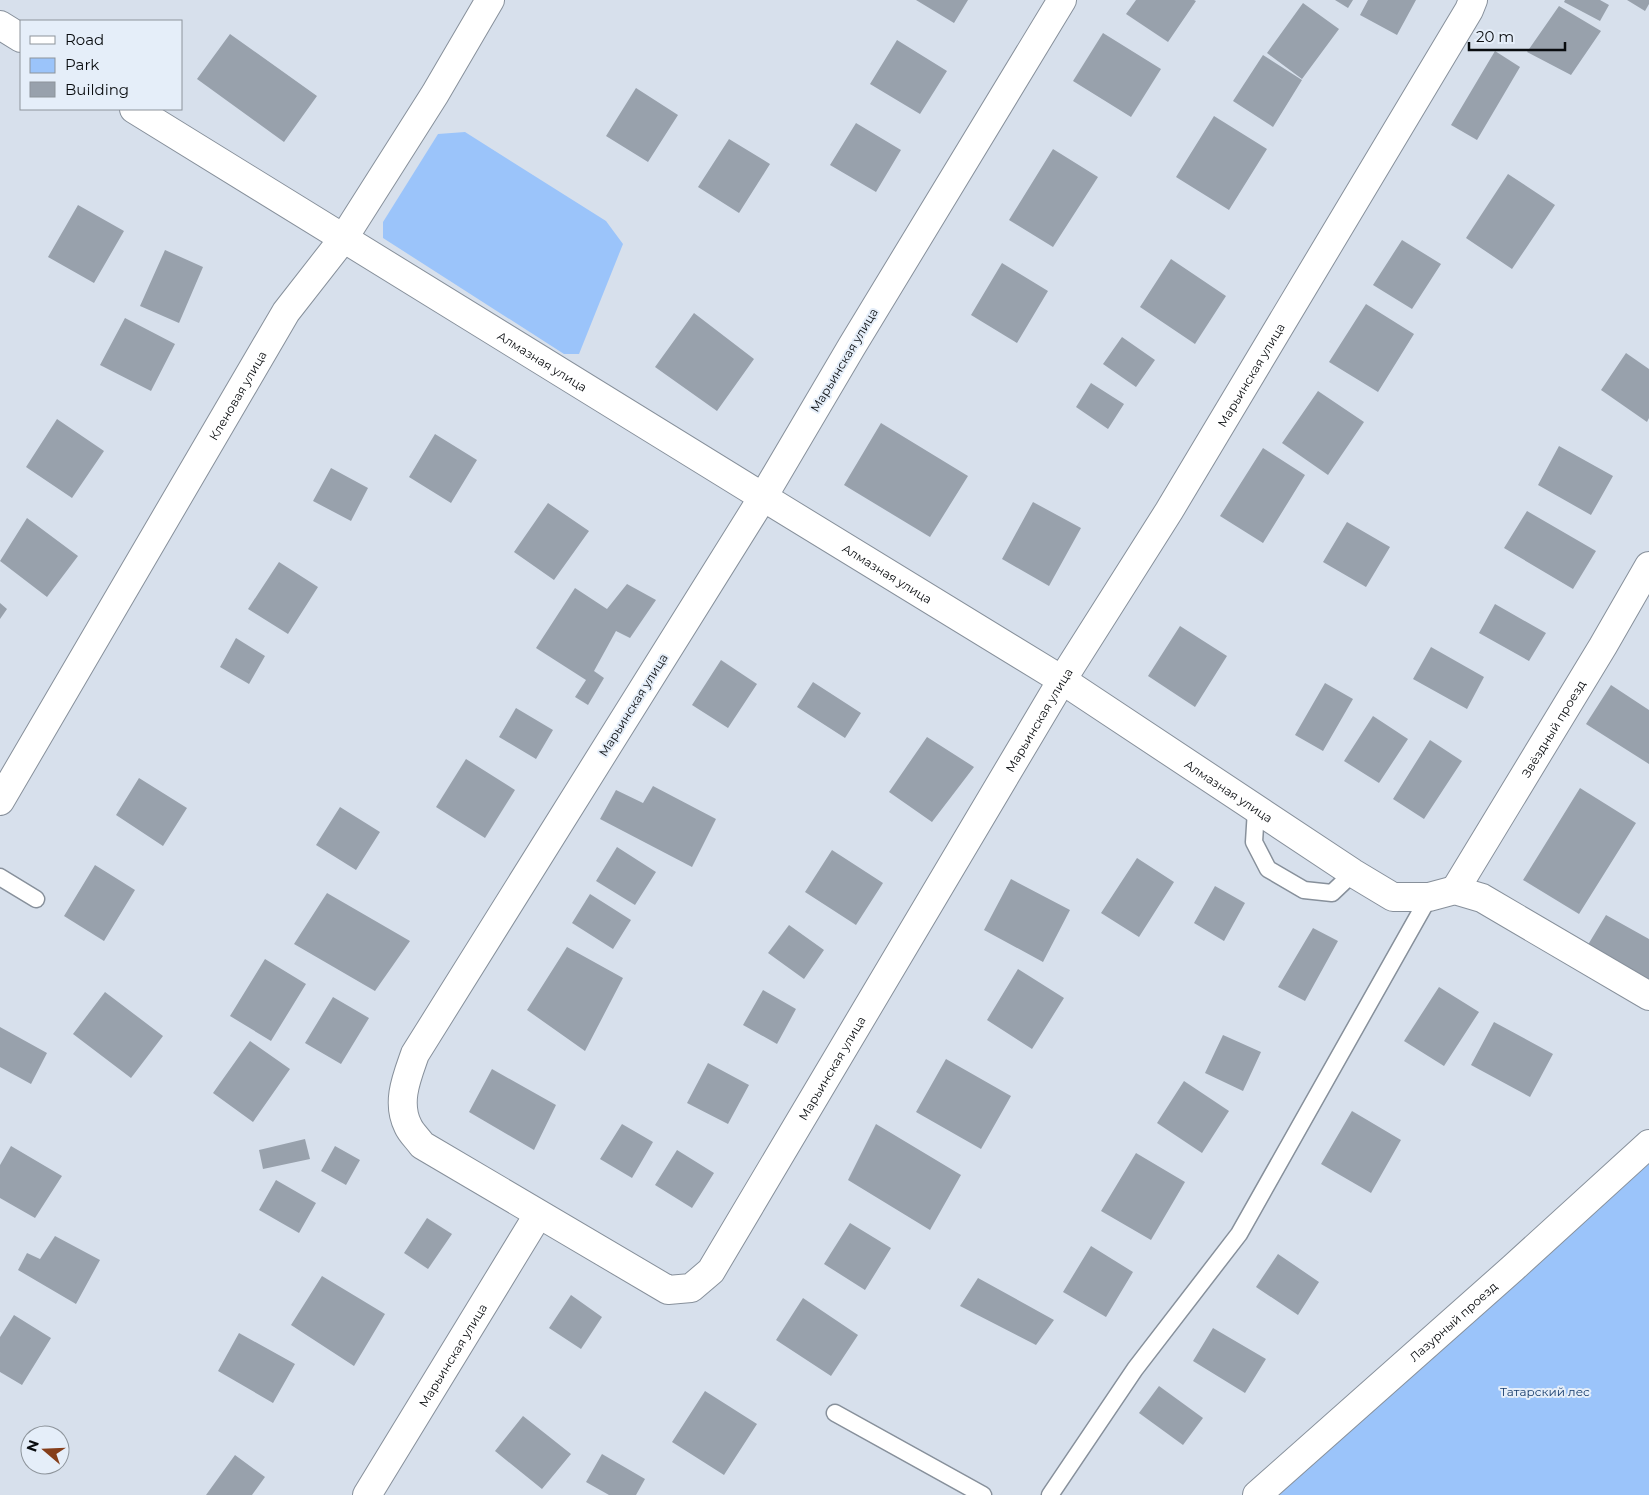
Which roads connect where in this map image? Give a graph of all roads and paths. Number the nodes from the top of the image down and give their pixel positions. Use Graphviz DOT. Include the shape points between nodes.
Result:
graph roads {
  1 [pos="490,0"];
  2 [pos="1062,0"];
  3 [pos="1473,0"];
  4 [pos="0,25"];
  5 [pos="20,37"];
  6 [pos="136,110"];
  7 [pos="343,238"];
  8 [pos="763,498"];
  9 [pos="1649,566"];
  10 [pos="1062,680"];
  11 [pos="0,801"];
  12 [pos="1256,810"];
  13 [pos="1353,874"];
  14 [pos="0,877"];
  15 [pos="1455,890"];
  16 [pos="1429,897"];
  17 [pos="36,899"];
  18 [pos="1649,996"];
  19 [pos="1649,1144"];
  20 [pos="538,1215"];
  21 [pos="836,1413"];
  22 [pos="368,1495"];
  23 [pos="983,1495"];
  24 [pos="1050,1495"];
  25 [pos="1257,1495"];
  1 -- 7 [label="street, Кленовая улица"];
  2 -- 8 [label="street, Марьинская улица"];
  3 -- 10 [label="street, Марьинская улица" via="1470,10 1169,511"];
  4 -- 5 [label="street"];
  6 -- 7 [label="street, Алмазная улица"];
  7 -- 8 [label="street, Алмазная улица"];
  7 -- 11 [label="street, Кленовая улица" via="286,312"];
  8 -- 10 [label="street, Алмазная улица"];
  8 -- 20 [label="street, Марьинская улица" via="416,1054 404,1082 402,1106 408,1126 422,1145"];
  9 -- 15 [label="street, Звёздный проезд"];
  10 -- 12 [label="street, Алмазная улица"];
  10 -- 20 [label="street, Марьинская улица" via="711,1271 691,1288 668,1290"];
  12 -- 13 [label="street, Алмазная улица"];
  12 -- 13 [label="lane" via="1254,842 1268,869 1304,890 1332,893"];
  13 -- 16 [label="street, Алмазная улица" via="1393,897"];
  14 -- 17 [label="lane"];
  15 -- 16 [label="street, Алмазная улица"];
  15 -- 18 [label="street" via="1482,898"];
  16 -- 24 [label="lane" via="1239,1234 1135,1369"];
  19 -- 25 [label="street, Лазурный проезд"];
  20 -- 22 [label="street, Марьинская улица"];
  21 -- 23 [label="lane"];
}
